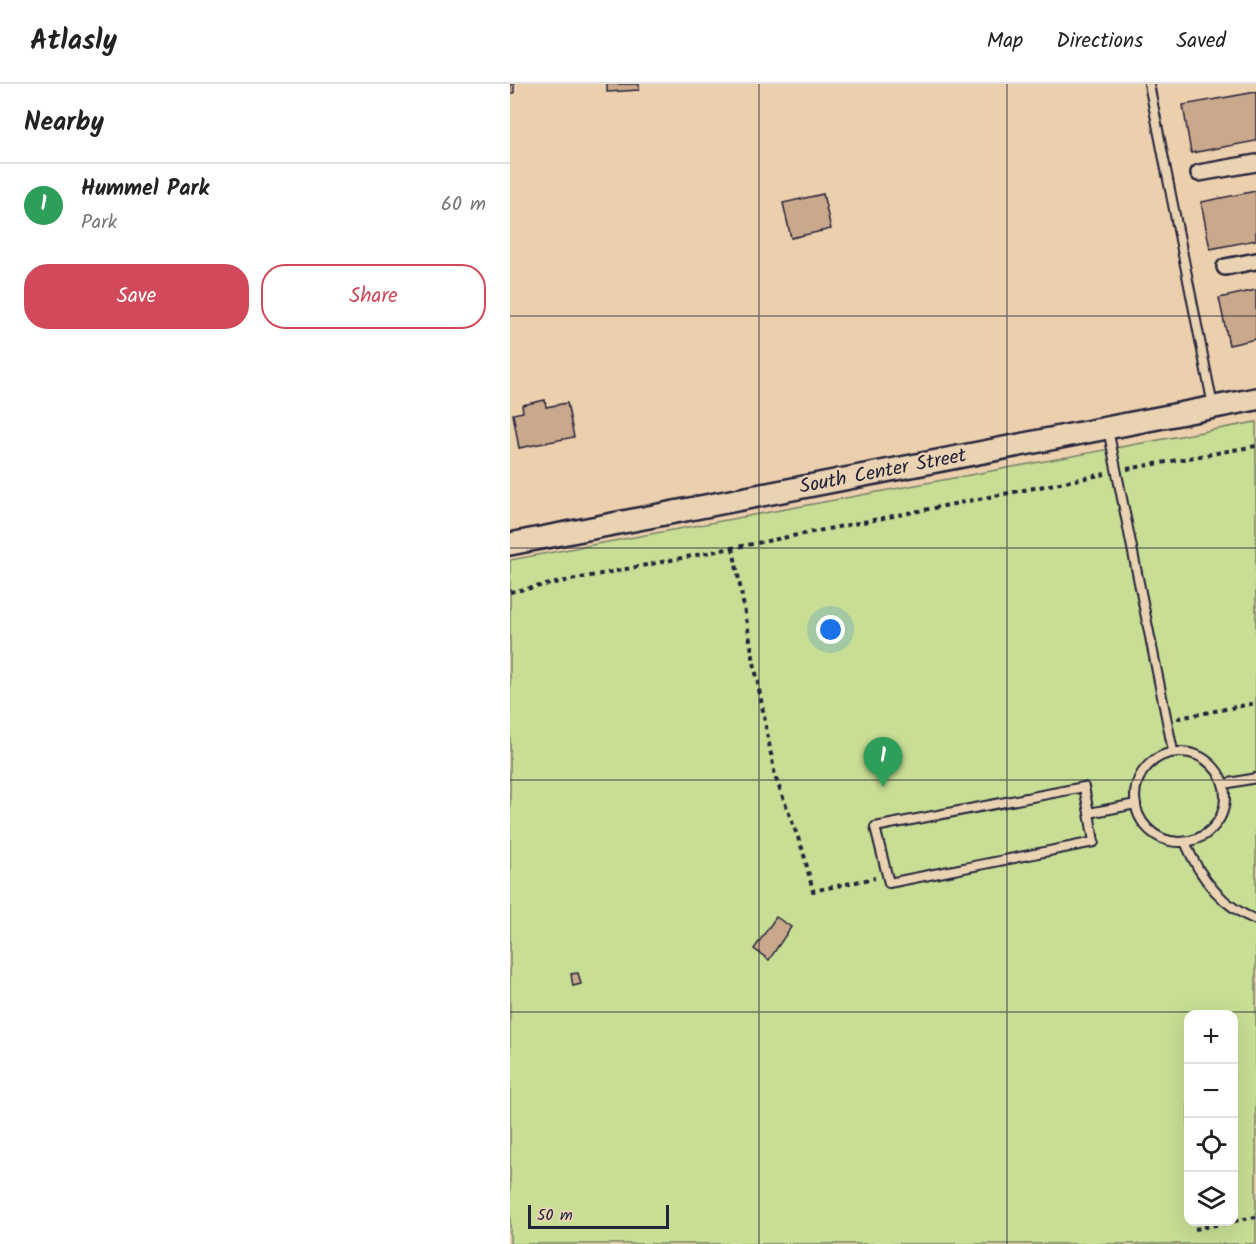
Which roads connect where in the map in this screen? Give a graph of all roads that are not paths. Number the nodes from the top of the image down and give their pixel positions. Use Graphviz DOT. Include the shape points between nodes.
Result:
graph roads {
  1 [pos="1149,84"];
  2 [pos="1256,163"];
  3 [pos="1199,173"];
  4 [pos="1256,261"];
  5 [pos="1225,267"];
  6 [pos="1256,399"];
  7 [pos="1213,407"];
  8 [pos="1108,428"];
  9 [pos="510,544"];
  10 [pos="1173,752"];
  11 [pos="1256,778"];
  12 [pos="1224,784"];
  13 [pos="1136,804"];
  14 [pos="1089,813"];
  15 [pos="1185,842"];
  16 [pos="1256,920"];
  1 -- 7 [label="lane"];
  2 -- 3 [label="street"];
  4 -- 5 [label="street"];
  6 -- 7 [label="main road, South Center Street"];
  7 -- 8 [label="main road, South Center Street"];
  8 -- 9 [label="main road, South Center Street"];
  8 -- 10 [label="lane"];
  10 -- 12 [label="lane" via="1201,756 1213,765"];
  10 -- 13 [label="lane" via="1146,766 1138,780"];
  11 -- 12 [label="lane"];
  12 -- 15 [label="lane" via="1225,805 1220,819 1200,838"];
  13 -- 14 [label="lane"];
  13 -- 15 [label="lane" via="1144,824 1156,835"];
  14 -- 14 [label="lane" via="1094,842 889,884 875,828 1084,787"];
  15 -- 16 [label="lane" via="1195,866 1216,895"];
}
